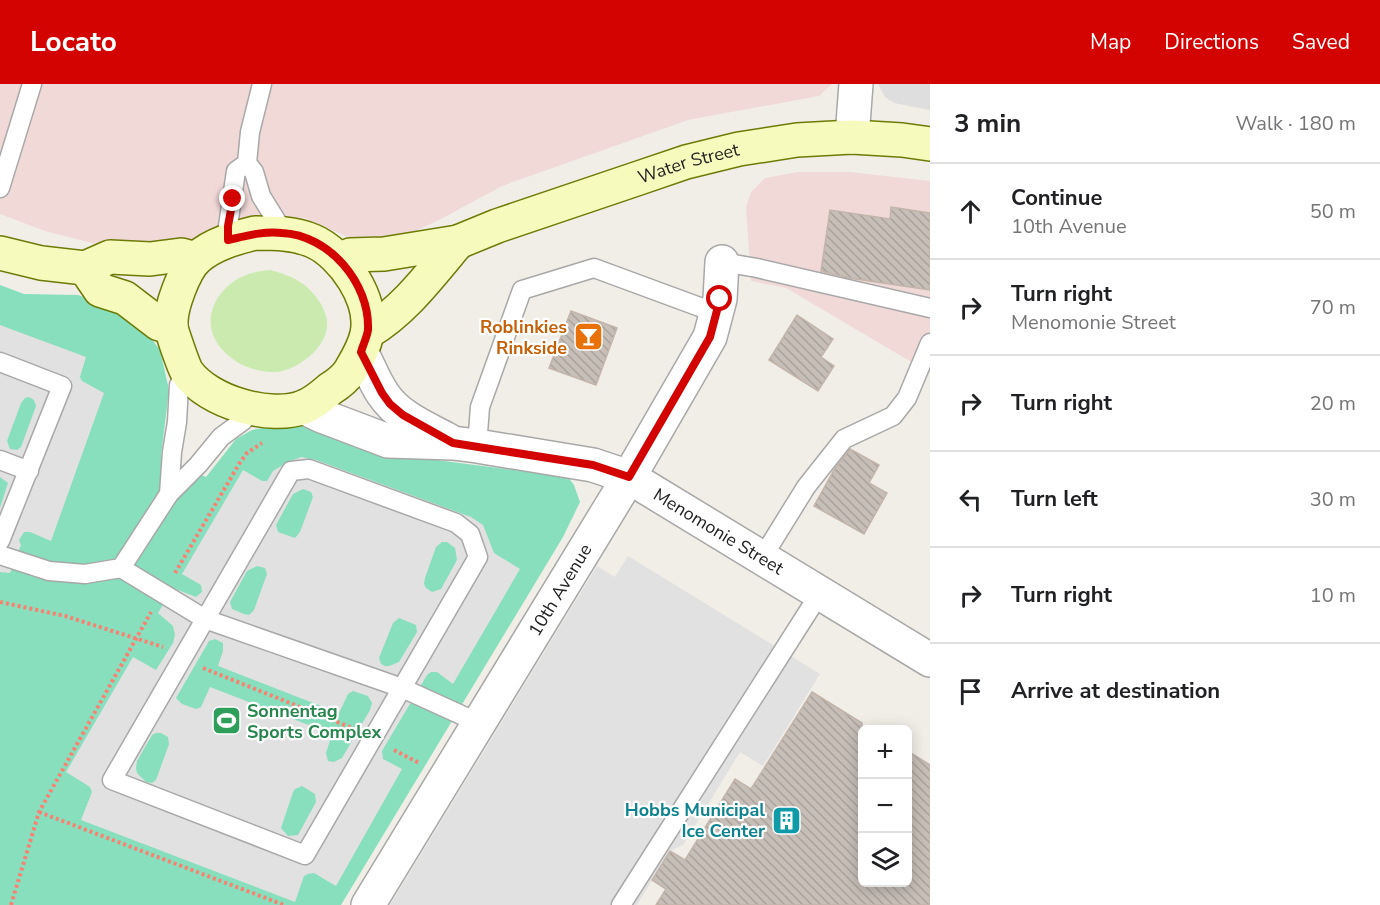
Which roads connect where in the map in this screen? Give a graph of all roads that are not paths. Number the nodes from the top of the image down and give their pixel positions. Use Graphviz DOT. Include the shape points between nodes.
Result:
graph roads {
  1 [pos="32,84"];
  2 [pos="262,84"];
  3 [pos="856,84"];
  4 [pos="852,137"];
  5 [pos="930,144"];
  6 [pos="247,163"];
  7 [pos="0,188"];
  8 [pos="284,232"];
  9 [pos="228,240"];
  10 [pos="458,242"];
  11 [pos="0,253"];
  12 [pos="196,259"];
  13 [pos="340,260"];
  14 [pos="722,262"];
  15 [pos="85,268"];
  16 [pos="930,308"];
  17 [pos="717,313"];
  18 [pos="171,326"];
  19 [pos="364,342"];
  20 [pos="930,343"];
  21 [pos="0,362"];
  22 [pos="187,372"];
  23 [pos="303,407"];
  24 [pos="248,409"];
  25 [pos="465,444"];
  26 [pos="0,460"];
  27 [pos="29,471"];
  28 [pos="629,477"];
  29 [pos="169,494"];
  30 [pos="0,541"];
  31 [pos="0,555"];
  32 [pos="762,558"];
  33 [pos="121,568"];
  34 [pos="819,593"];
  35 [pos="205,619"];
  36 [pos="930,660"];
  37 [pos="402,688"];
  38 [pos="479,723"];
  39 [pos="369,905"];
  40 [pos="621,905"];
  1 -- 7 [label="lane"];
  2 -- 6 [label="lane"];
  3 -- 4 [label="street"];
  4 -- 5 [label="main road, Water Street"];
  4 -- 10 [label="main road, Water Street" via="797,140 686,162"];
  6 -- 8 [label="lane" via="261,196"];
  6 -- 9 [label="lane" via="236,171"];
  8 -- 9 [label="main road" via="255,233"];
  8 -- 13 [label="main road" via="314,242"];
  9 -- 12 [label="main road"];
  10 -- 13 [label="main road, Water Street" via="384,254 350,255"];
  10 -- 19 [label="main road, Water Street"];
  11 -- 15 [label="main road"];
  12 -- 15 [label="main road" via="181,255 150,259 110,257"];
  12 -- 18 [label="main road" via="177,293"];
  13 -- 19 [label="main road" via="357,283 366,309"];
  14 -- 16 [label="lane"];
  14 -- 17 [label="street, 10th Avenue"];
  15 -- 18 [label="main road" via="100,290 125,298 159,324"];
  17 -- 25 [label="lane" via="594,268 522,290"];
  17 -- 28 [label="street, 10th Avenue" via="710,337"];
  18 -- 22 [label="main road"];
  19 -- 23 [label="main road" via="346,378"];
  19 -- 25 [label="street, Menomonie Street" via="382,393 390,404 403,415"];
  20 -- 32 [label="lane" via="907,398 893,416 844,439 806,487"];
  21 -- 27 [label="lane" via="62,386"];
  22 -- 24 [label="main road" via="224,400"];
  22 -- 29 [label="lane" via="178,385"];
  23 -- 24 [label="main road"];
  23 -- 25 [label="street, Menomonie Street" via="388,441"];
  24 -- 29 [label="lane" via="244,420 221,437"];
  25 -- 28 [label="street, Menomonie Street" via="593,465"];
  26 -- 27 [label="lane"];
  27 -- 30 [label="lane"];
  28 -- 32 [label="street, Menomonie Street"];
  28 -- 38 [label="street, 10th Avenue"];
  29 -- 33 [label="lane"];
  31 -- 33 [label="lane" via="49,571 84,574"];
  32 -- 34 [label="street, Menomonie Street"];
  33 -- 35 [label="lane"];
  34 -- 36 [label="street, Menomonie Street"];
  34 -- 40 [label="lane"];
  35 -- 37 [label="lane"];
  35 -- 37 [label="lane" via="291,471 309,469 456,523 470,534 478,556"];
  35 -- 37 [label="lane" via="112,780 305,855"];
  37 -- 38 [label="lane"];
  38 -- 39 [label="street, 10th Avenue"];
}
